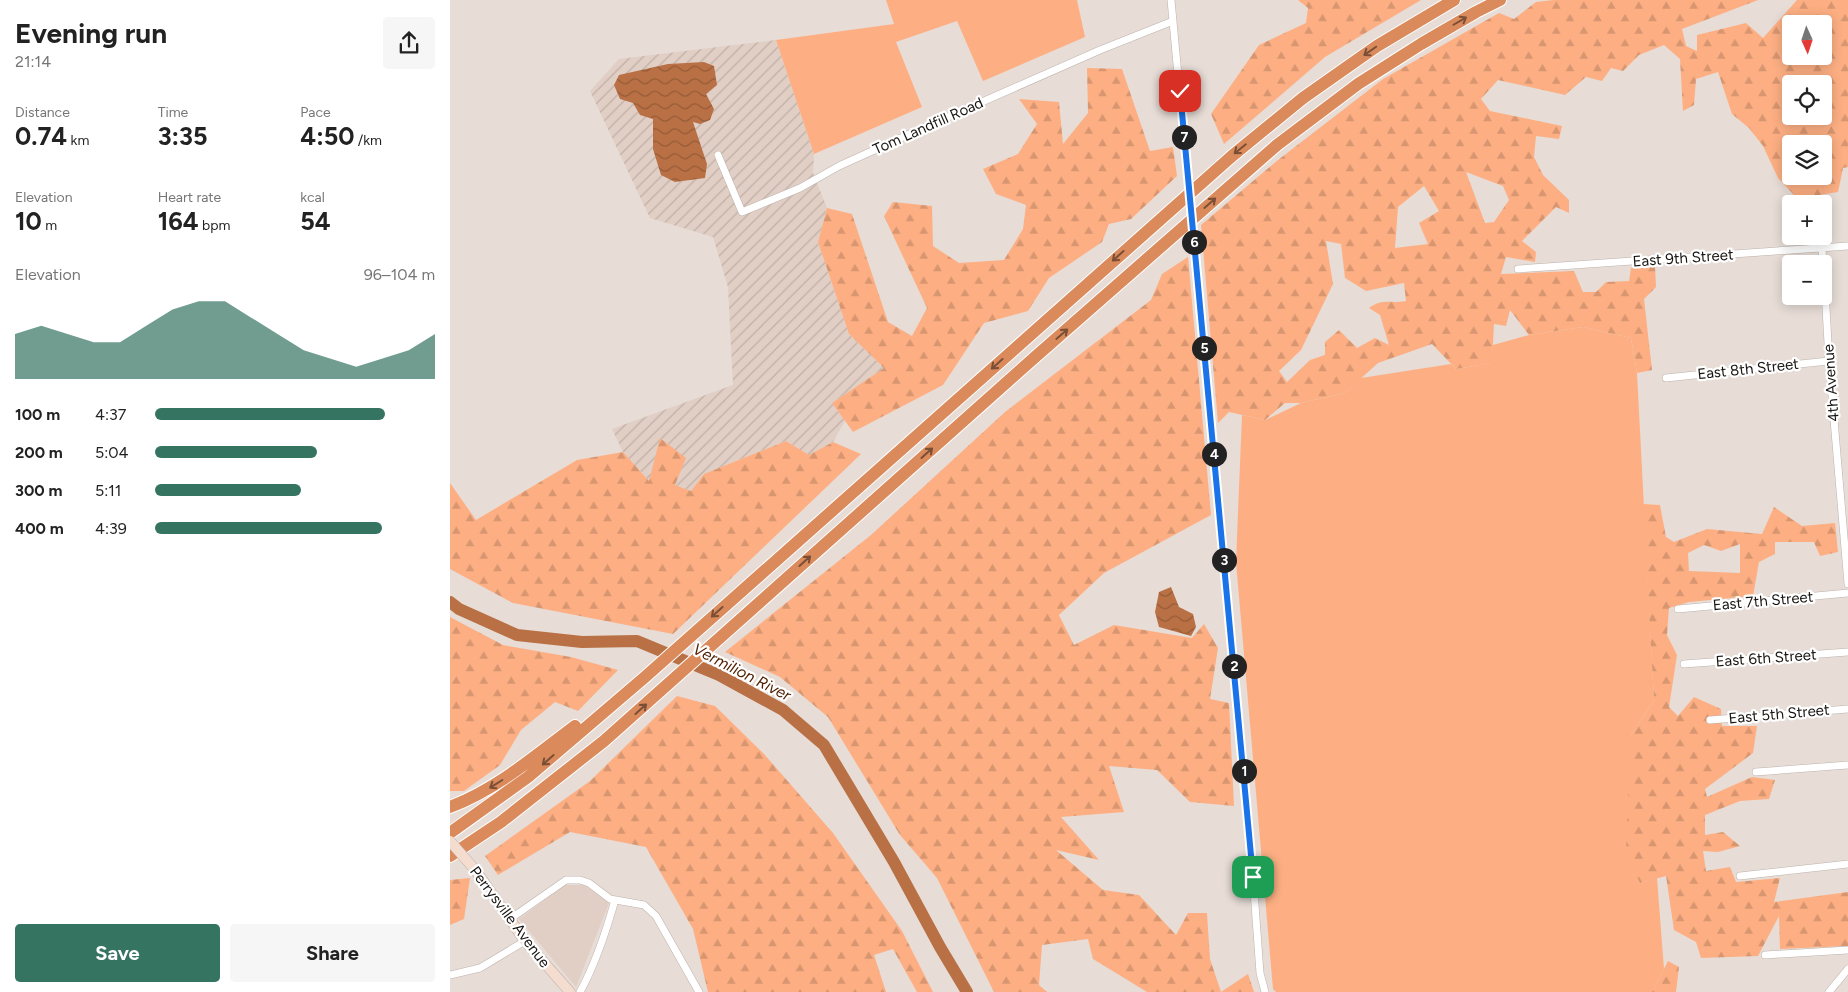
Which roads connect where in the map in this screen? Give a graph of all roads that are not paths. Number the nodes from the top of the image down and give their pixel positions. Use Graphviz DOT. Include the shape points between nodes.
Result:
graph roads {
  1 [pos="1171,0"];
  2 [pos="1454,0"];
  3 [pos="1500,0"];
  4 [pos="1173,20"];
  5 [pos="718,155"];
  6 [pos="1848,246"];
  7 [pos="1822,248"];
  8 [pos="1822,255"];
  9 [pos="1518,269"];
  10 [pos="1826,305"];
  11 [pos="1829,361"];
  12 [pos="1666,378"];
  13 [pos="1848,584"];
  14 [pos="1848,593"];
  15 [pos="1678,609"];
  16 [pos="1848,652"];
  17 [pos="1684,664"];
  18 [pos="1848,709"];
  19 [pos="1710,720"];
  20 [pos="581,726"];
  21 [pos="604,741"];
  22 [pos="1848,765"];
  23 [pos="1756,772"];
  24 [pos="450,808"];
  25 [pos="450,833"];
  26 [pos="450,841"];
  27 [pos="450,856"];
  28 [pos="1848,864"];
  29 [pos="450,865"];
  30 [pos="1740,876"];
  31 [pos="615,900"];
  32 [pos="510,919"];
  33 [pos="525,941"];
  34 [pos="1848,950"];
  35 [pos="1765,955"];
  36 [pos="1848,969"];
  37 [pos="450,975"];
  38 [pos="570,992"];
  39 [pos="580,992"];
  40 [pos="698,992"];
  41 [pos="1265,992"];
  42 [pos="1829,992"];
  1 -- 4 [label="street"];
  2 -- 20 [label="highway, one-way" via="1378,46 1302,98 1232,156 645,677"];
  21 -- 3 [label="highway, one-way" via="1277,145 1358,84"];
  4 -- 5 [label="street, Tom Landfill Road" via="923,128 839,166 800,188 742,212"];
  4 -- 41 [label="street, bridge" via="1260,972"];
  6 -- 7 [label="street, East 9th Street"];
  7 -- 8 [label="street"];
  7 -- 9 [label="street, East 9th Street"];
  10 -- 11 [label="street, 4th Avenue"];
  11 -- 12 [label="street, East 8th Street"];
  11 -- 13 [label="street, 4th Avenue"];
  14 -- 15 [label="street, East 7th Street"];
  16 -- 17 [label="street, East 6th Street"];
  18 -- 19 [label="street, East 5th Street"];
  20 -- 24 [label="highway, one-way" via="506,778"];
  20 -- 25 [label="highway, one-way" via="528,777"];
  21 -- 27 [label="highway" via="501,822"];
  21 -- 29 [label="highway" via="586,762 535,805"];
  22 -- 23 [label="street"];
  26 -- 32 [label="street, Perrysville Avenue, bridge"];
  28 -- 30 [label="street"];
  31 -- 32 [label="street" via="589,883 566,880"];
  31 -- 39 [label="street" via="604,938"];
  31 -- 40 [label="street" via="644,905 656,916"];
  32 -- 33 [label="street, Perrysville Avenue"];
  33 -- 37 [label="street" via="480,968"];
  33 -- 38 [label="street, Perrysville Avenue"];
  34 -- 35 [label="street"];
  36 -- 42 [label="street"];
}
